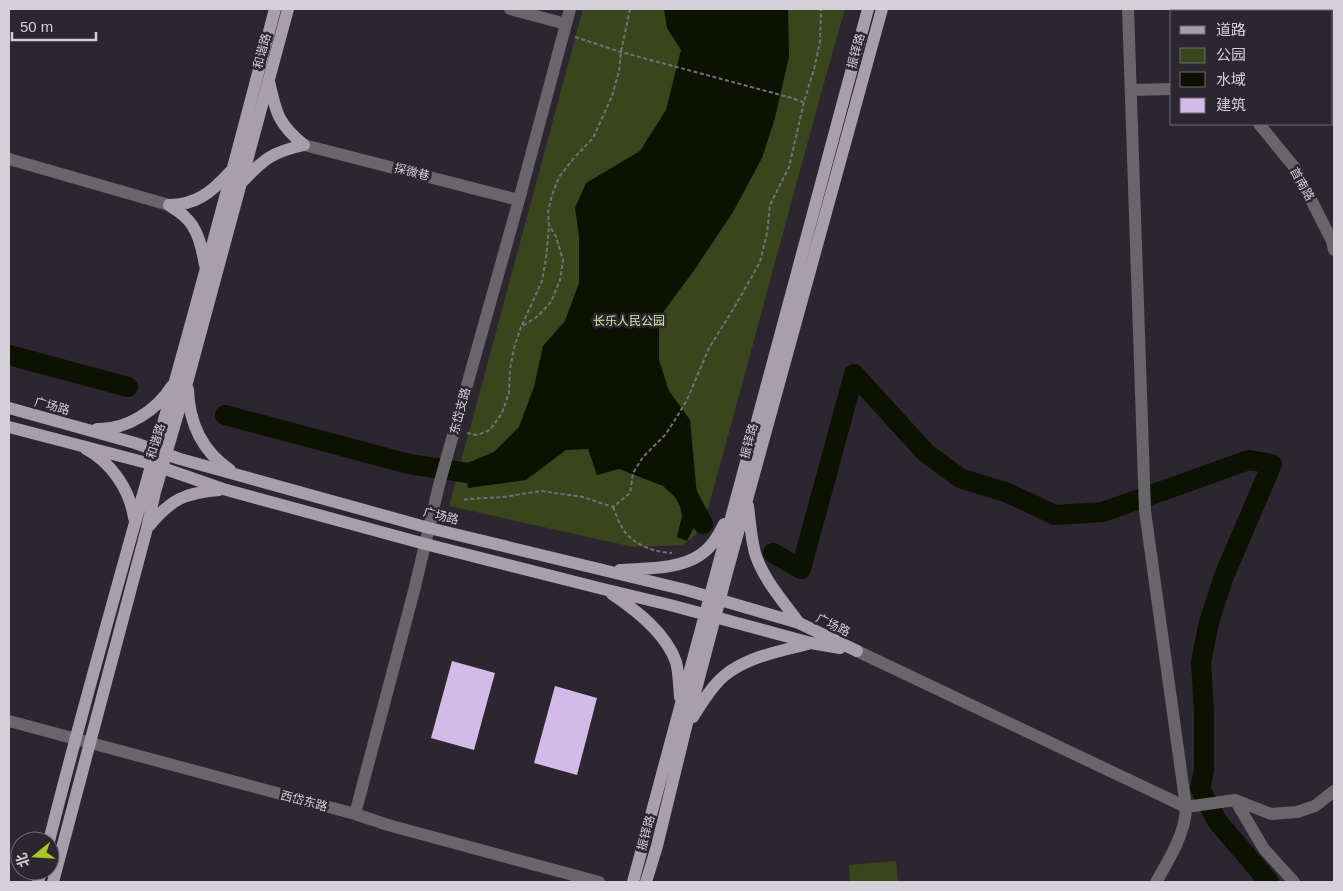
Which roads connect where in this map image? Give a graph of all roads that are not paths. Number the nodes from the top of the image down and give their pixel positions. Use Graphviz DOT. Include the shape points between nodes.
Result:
graph roads {
  1 [pos="276,9"];
  2 [pos="288,9"];
  3 [pos="510,9"];
  4 [pos="570,9"];
  5 [pos="868,9"];
  6 [pos="882,9"];
  7 [pos="1128,9"];
  8 [pos="564,28"];
  9 [pos="269,79"];
  10 [pos="1170,88"];
  11 [pos="1131,90"];
  12 [pos="1260,125"];
  13 [pos="304,145"];
  14 [pos="9,159"];
  15 [pos="232,170"];
  16 [pos="241,183"];
  17 [pos="519,200"];
  18 [pos="169,205"];
  19 [pos="1334,250"];
  20 [pos="205,269"];
  21 [pos="182,379"];
  22 [pos="9,408"];
  23 [pos="9,427"];
  24 [pos="78,428"];
  25 [pos="74,443"];
  26 [pos="161,452"];
  27 [pos="157,466"];
  28 [pos="234,473"];
  29 [pos="223,489"];
  30 [pos="748,500"];
  31 [pos="733,506"];
  32 [pos="135,522"];
  33 [pos="147,528"];
  34 [pos="429,528"];
  35 [pos="425,544"];
  36 [pos="607,571"];
  37 [pos="603,589"];
  38 [pos="715,599"];
  39 [pos="711,615"];
  40 [pos="799,623"];
  41 [pos="812,643"];
  42 [pos="857,651"];
  43 [pos="680,708"];
  44 [pos="9,721"];
  45 [pos="686,727"];
  46 [pos="75,738"];
  47 [pos="90,743"];
  48 [pos="1334,791"];
  49 [pos="1235,800"];
  50 [pos="1190,806"];
  51 [pos="355,814"];
  52 [pos="52,831"];
  53 [pos="54,882"];
  54 [pos="599,882"];
  55 [pos="633,882"];
  56 [pos="646,882"];
  57 [pos="1156,882"];
  58 [pos="1294,882"];
  1 -- 15 [label="main road, 和谐路"];
  2 -- 9 [label="main road, 和谐路"];
  3 -- 8 [label="street"];
  4 -- 8 [label="street, 东岱支路"];
  5 -- 31 [label="main road, 振铎路"];
  6 -- 30 [label="main road, 振铎路"];
  7 -- 11 [label="street"];
  8 -- 17 [label="street, 东岱支路"];
  9 -- 13 [label="main road" via="281,121"];
  9 -- 16 [label="main road, 和谐路"];
  10 -- 11 [label="street"];
  11 -- 50 [label="street" via="1145,511"];
  12 -- 19 [label="street, 首南路" via="1295,168"];
  13 -- 16 [label="main road" via="270,156"];
  13 -- 17 [label="street, 探微巷"];
  14 -- 18 [label="street"];
  15 -- 18 [label="main road" via="197,199"];
  15 -- 20 [label="main road, 和谐路"];
  16 -- 21 [label="main road, 和谐路"];
  17 -- 34 [label="street, 东岱支路"];
  18 -- 20 [label="main road" via="190,222"];
  20 -- 21 [label="main road, 和谐路"];
  21 -- 24 [label="main road" via="149,410 126,425"];
  21 -- 26 [label="main road, 和谐路"];
  21 -- 28 [label="main road" via="199,436 222,466"];
  22 -- 24 [label="main road, 广场路"];
  23 -- 25 [label="main road, 广场路"];
  24 -- 26 [label="main road, 广场路"];
  25 -- 27 [label="main road, 广场路"];
  25 -- 32 [label="main road" via="90,452 120,481 132,506"];
  26 -- 27 [label="main road, 和谐路"];
  26 -- 28 [label="main road, 广场路"];
  27 -- 29 [label="main road, 广场路"];
  27 -- 32 [label="main road, 和谐路"];
  27 -- 33 [label="main road, 和谐路"];
  28 -- 34 [label="main road, 广场路"];
  29 -- 33 [label="main road" via="175,500"];
  29 -- 35 [label="main road, 广场路"];
  30 -- 38 [label="main road, 振铎路"];
  30 -- 40 [label="main road" via="759,564"];
  31 -- 36 [label="main road" via="716,540 695,558 669,566"];
  31 -- 38 [label="main road, 振铎路"];
  32 -- 46 [label="main road, 和谐路"];
  33 -- 47 [label="main road, 和谐路"];
  34 -- 35 [label="street, 东岱支路"];
  34 -- 36 [label="main road, 广场路"];
  35 -- 37 [label="main road, 广场路"];
  35 -- 51 [label="street, 东岱支路"];
  36 -- 38 [label="main road, 广场路"];
  37 -- 39 [label="main road, 广场路"];
  37 -- 43 [label="main road" via="632,608 665,642 676,662"];
  38 -- 39 [label="main road, 振铎路"];
  38 -- 40 [label="main road, 广场路"];
  39 -- 41 [label="main road, 广场路"];
  39 -- 43 [label="main road, 振铎路"];
  39 -- 45 [label="main road, 振铎路"];
  40 -- 42 [label="main road, 广场路"];
  41 -- 42 [label="main road, 广场路"];
  41 -- 45 [label="main road" via="748,661 733,670 706,696"];
  42 -- 50 [label="street"];
  43 -- 55 [label="main road, 振铎路"];
  44 -- 46 [label="street, 西岱东路"];
  45 -- 56 [label="main road, 振铎路"];
  46 -- 47 [label="street, 西岱东路"];
  46 -- 52 [label="main road, 和谐路"];
  47 -- 51 [label="street, 西岱东路"];
  47 -- 53 [label="main road, 和谐路"];
  48 -- 49 [label="street" via="1315,806 1297,812 1271,814"];
  49 -- 50 [label="street"];
  49 -- 58 [label="street" via="1264,849"];
  50 -- 57 [label="street"];
  51 -- 54 [label="street, 西岱东路"];
}
